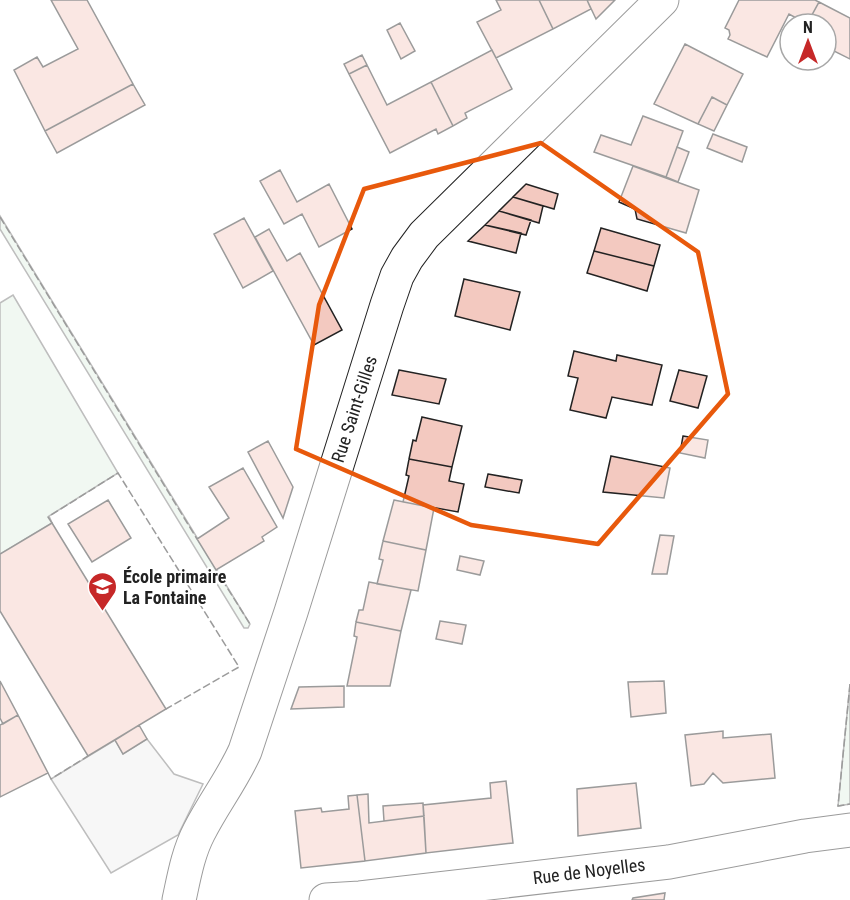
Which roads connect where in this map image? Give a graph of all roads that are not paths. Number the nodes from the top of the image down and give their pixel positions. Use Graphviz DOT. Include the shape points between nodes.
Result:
graph roads {
  1 [pos="662,0"];
  2 [pos="850,830"];
  3 [pos="179,900"];
  4 [pos="326,900"];
  1 -- 3 [label="street, Rue Saint-Gilles" via="444,214 397,276 245,751 199,832"];
  2 -- 4 [label="street, Rue de Noyelles" via="669,862"];
}
